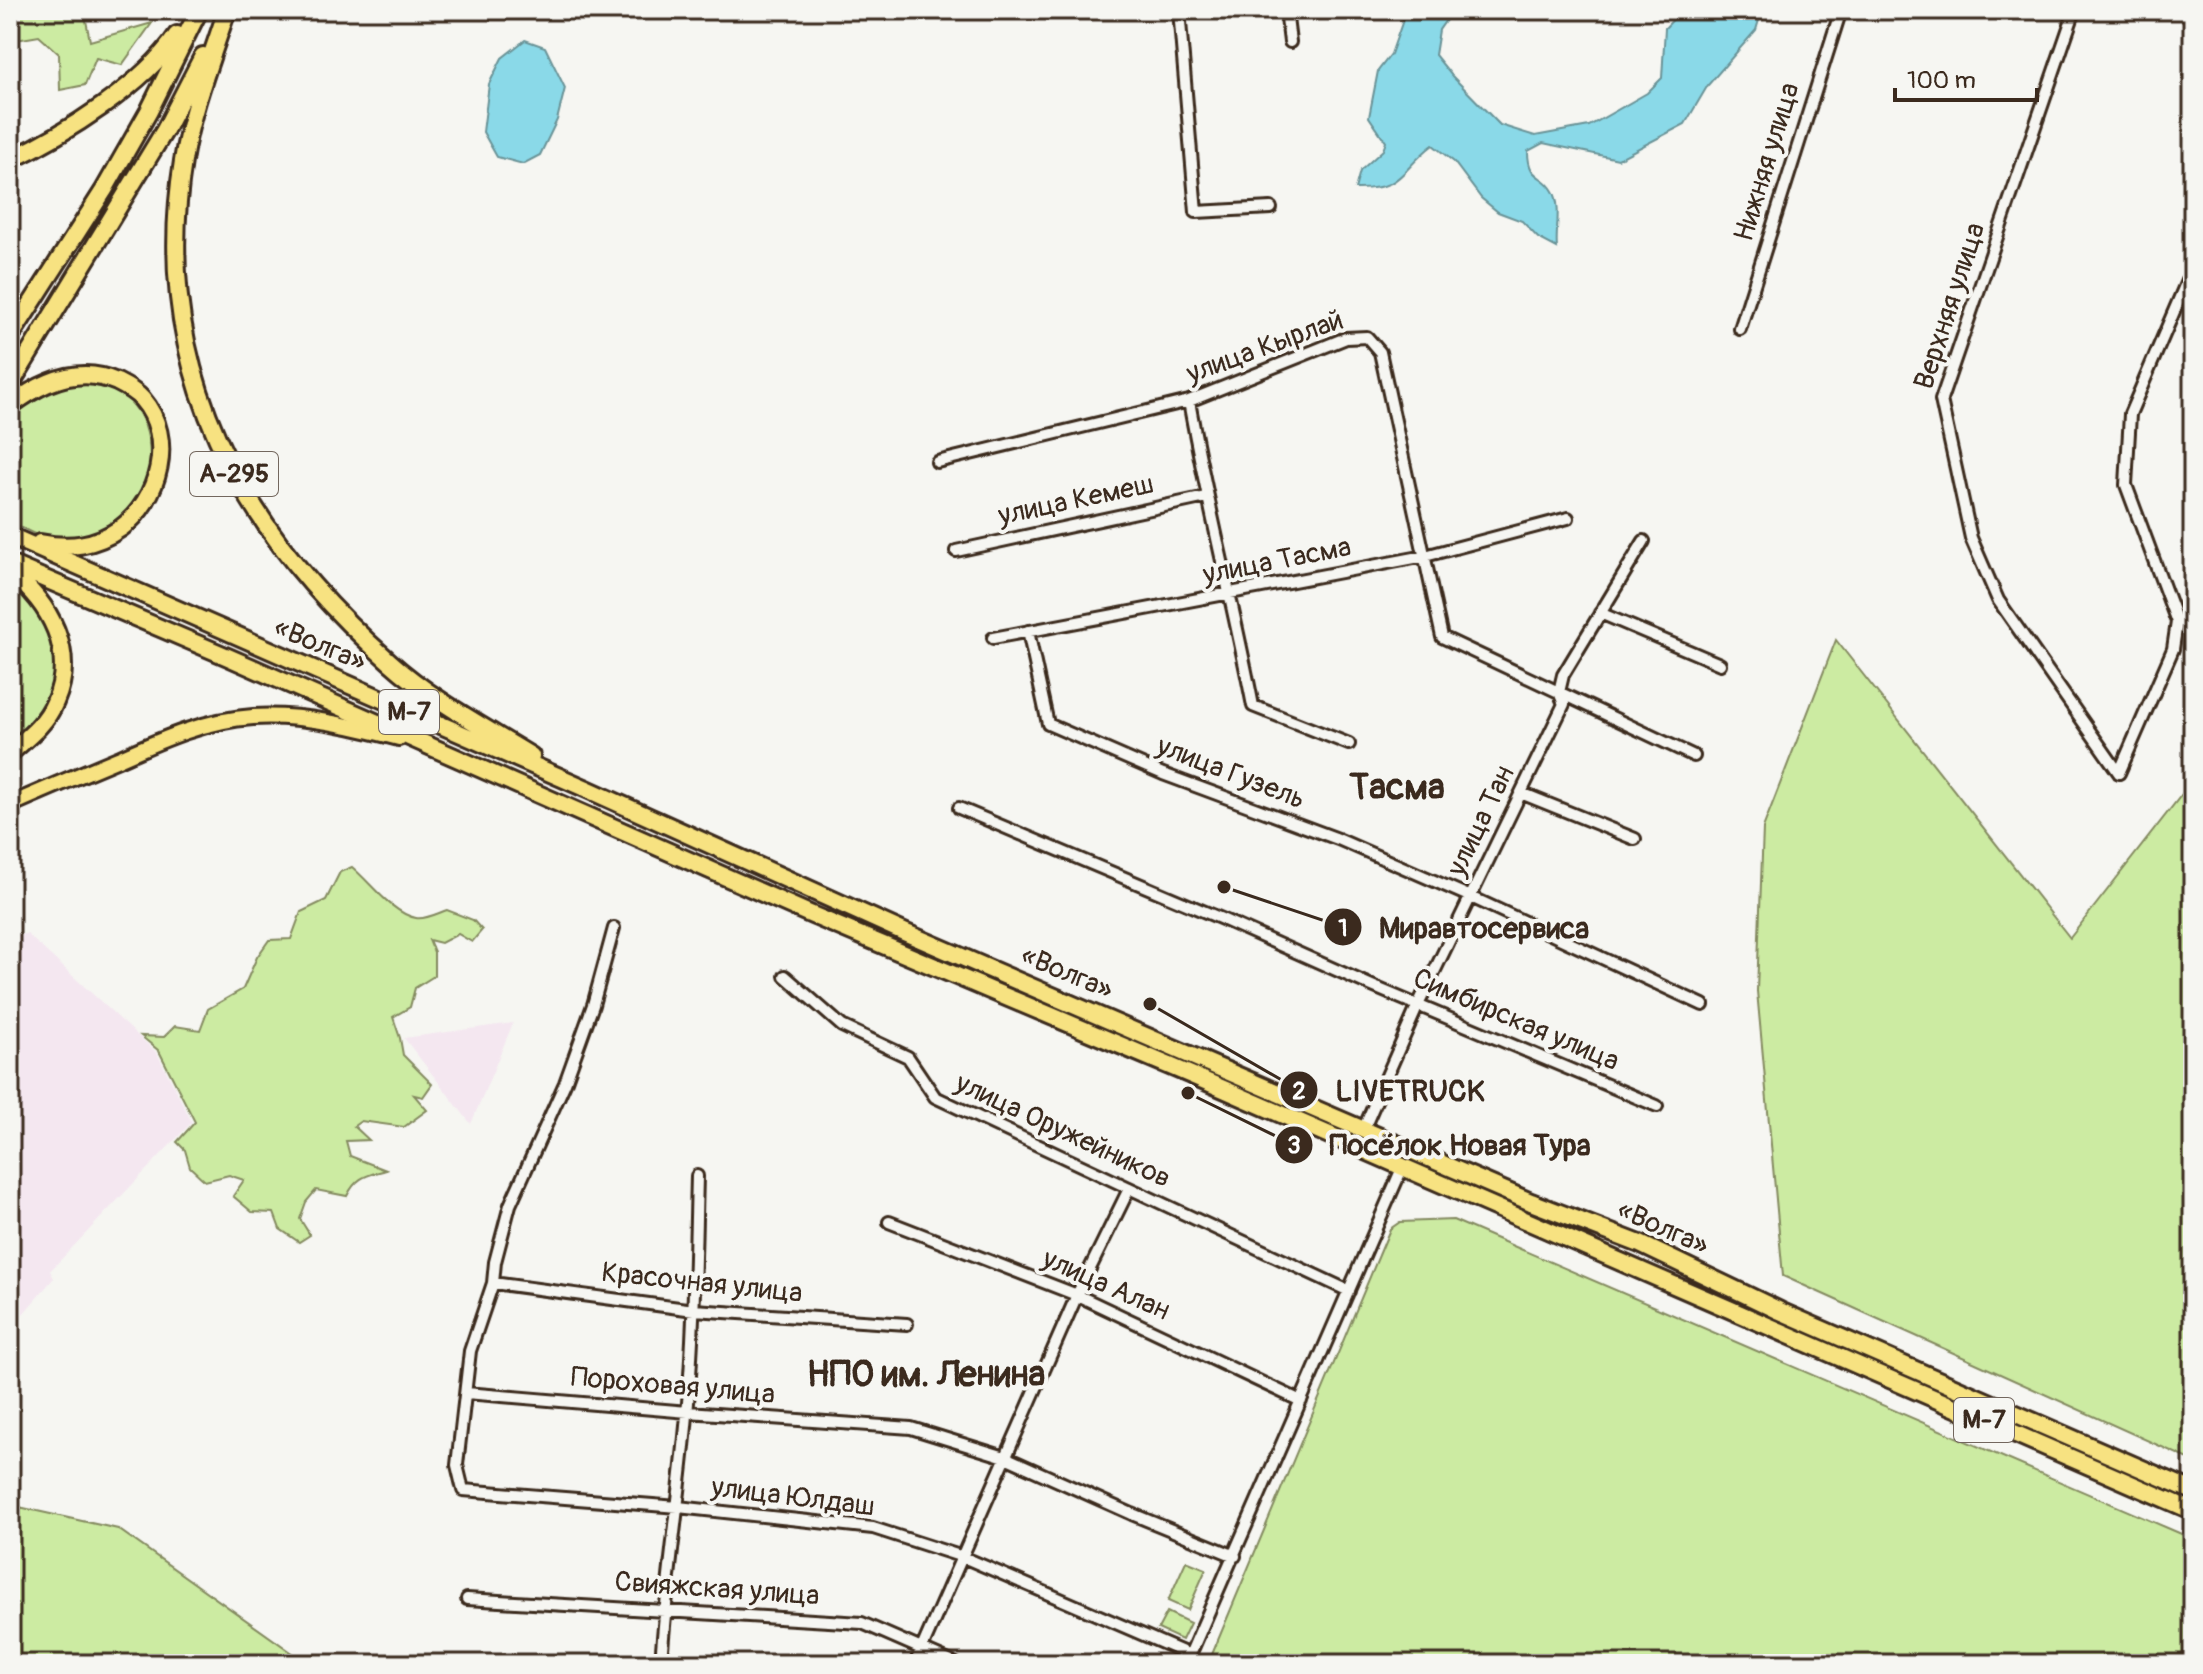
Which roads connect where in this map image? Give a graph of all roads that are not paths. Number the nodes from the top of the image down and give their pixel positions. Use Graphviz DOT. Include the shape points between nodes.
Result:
graph roads {
  1 [pos="196,10"];
  2 [pos="227,10"];
  3 [pos="1179,10"];
  4 [pos="1286,10"];
  5 [pos="1841,10"];
  6 [pos="2075,10"];
  7 [pos="1290,42"];
  8 [pos="10,160"];
  9 [pos="1271,208"];
  10 [pos="2193,267"];
  11 [pos="2181,295"];
  12 [pos="2193,299"];
  13 [pos="1740,329"];
  14 [pos="10,337"];
  15 [pos="10,385"];
  16 [pos="1189,401"];
  17 [pos="10,406"];
  18 [pos="937,462"];
  19 [pos="1206,497"];
  20 [pos="1568,518"];
  21 [pos="11,536"];
  22 [pos="1644,541"];
  23 [pos="956,551"];
  24 [pos="1425,556"];
  25 [pos="10,564"];
  26 [pos="10,572"];
  27 [pos="1231,594"];
  28 [pos="1600,613"];
  29 [pos="2177,622"];
  30 [pos="2193,622"];
  31 [pos="1028,631"];
  32 [pos="993,638"];
  33 [pos="1720,664"];
  34 [pos="1559,692"];
  35 [pos="1349,744"];
  36 [pos="431,746"];
  37 [pos="10,753"];
  38 [pos="1694,756"];
  39 [pos="587,789"];
  40 [pos="1521,793"];
  41 [pos="10,805"];
  42 [pos="959,808"];
  43 [pos="1635,839"];
  44 [pos="1471,897"];
  45 [pos="614,928"];
  46 [pos="785,976"];
  47 [pos="1418,1005"];
  48 [pos="1703,1005"];
  49 [pos="1657,1106"];
  50 [pos="1364,1128"];
  51 [pos="1403,1166"];
  52 [pos="697,1176"];
  53 [pos="1129,1189"];
  54 [pos="889,1222"];
  55 [pos="493,1283"];
  56 [pos="1349,1291"];
  57 [pos="1077,1295"];
  58 [pos="694,1310"];
  59 [pos="907,1324"];
  60 [pos="466,1393"];
  61 [pos="1301,1401"];
  62 [pos="688,1412"];
  63 [pos="1005,1457"];
  64 [pos="2193,1491"];
  65 [pos="678,1507"];
  66 [pos="2193,1511"];
  67 [pos="1235,1556"];
  68 [pos="963,1557"];
  69 [pos="467,1599"];
  70 [pos="664,1609"];
  71 [pos="922,1649"];
  72 [pos="2193,1656"];
  73 [pos="1188,1660"];
  74 [pos="661,1664"];
  75 [pos="915,1664"];
  76 [pos="956,1664"];
  77 [pos="2187,1664"];
  1 -- 8 [label="highway" via="166,53 134,82"];
  1 -- 14 [label="highway" via="149,111"];
  2 -- 15 [label="highway, А-295" via="165,130"];
  2 -- 39 [label="highway, А-295" via="183,158 175,249 187,347 212,430 253,508 305,578 391,664"];
  3 -- 9 [label="street" via="1196,212"];
  4 -- 7 [label="street"];
  5 -- 13 [label="street, Нижняя улица"];
  6 -- 29 [label="street, Верхняя улица" via="1941,400 1971,538 1998,600 2119,773 2173,649"];
  10 -- 11 [label="street"];
  11 -- 12 [label="street"];
  11 -- 29 [label="street" via="2130,414 2126,485"];
  16 -- 18 [label="street, улица Кырлай"];
  16 -- 19 [label="street"];
  16 -- 24 [label="street, улица Кырлай" via="1346,338 1367,337 1380,352"];
  17 -- 21 [label="highway" via="48,382 108,378 142,398 154,419 159,471 135,518 94,543 54,546"];
  19 -- 23 [label="street, улица Кемеш"];
  19 -- 27 [label="street"];
  20 -- 24 [label="street, улица Тасма"];
  21 -- 39 [label="highway, «Волга» / М-7"];
  22 -- 28 [label="street, улица Тан"];
  24 -- 27 [label="street, улица Тасма"];
  24 -- 34 [label="street, улица Кырлай" via="1442,637"];
  25 -- 36 [label="highway, «Волга» / М-7"];
  26 -- 37 [label="highway" via="54,619 62,640 63,673 55,703 39,728"];
  27 -- 31 [label="street, улица Тасма"];
  27 -- 35 [label="street" via="1253,706"];
  28 -- 33 [label="street"];
  28 -- 34 [label="street, улица Тан" via="1563,675"];
  29 -- 30 [label="street"];
  31 -- 32 [label="street, улица Тасма"];
  31 -- 44 [label="street, улица Гузель" via="1048,724"];
  34 -- 38 [label="street"];
  34 -- 40 [label="street, улица Тан" via="1564,704"];
  36 -- 41 [label="main road" via="324,722 251,717 169,737"];
  36 -- 51 [label="highway, «Волга» / М-7"];
  39 -- 50 [label="highway, «Волга» / М-7" via="904,932"];
  40 -- 43 [label="street"];
  40 -- 44 [label="street, улица Тан"];
  42 -- 47 [label="street, Симбирская улица"];
  44 -- 47 [label="street, улица Тан"];
  44 -- 48 [label="street, улица Гузель"];
  45 -- 55 [label="street" via="565,1083 510,1205"];
  46 -- 53 [label="street, улица Оружейников" via="842,1026 908,1057 935,1097"];
  47 -- 49 [label="street, Симбирская улица"];
  47 -- 50 [label="street, улица Тан"];
  50 -- 64 [label="highway, «Волга» / М-7" via="1640,1244 1780,1311"];
  51 -- 56 [label="street"];
  51 -- 66 [label="highway, «Волга» / М-7"];
  52 -- 58 [label="street"];
  53 -- 56 [label="street, улица Оружейников"];
  53 -- 57 [label="street"];
  54 -- 57 [label="street, улица Алан"];
  55 -- 58 [label="street, Красочная улица"];
  55 -- 60 [label="street" via="470,1351"];
  56 -- 61 [label="street"];
  57 -- 61 [label="street, улица Алан"];
  57 -- 63 [label="street"];
  58 -- 59 [label="street, Красочная улица"];
  58 -- 62 [label="street"];
  60 -- 62 [label="street, Пороховая улица"];
  60 -- 65 [label="street, улица Юлдаш" via="457,1465 463,1490"];
  61 -- 67 [label="street"];
  62 -- 63 [label="street, Пороховая улица" via="911,1428"];
  62 -- 65 [label="street"];
  63 -- 67 [label="street, Пороховая улица"];
  63 -- 68 [label="street"];
  65 -- 68 [label="street, улица Юлдаш" via="873,1528"];
  65 -- 70 [label="street"];
  67 -- 73 [label="street"];
  68 -- 71 [label="street"];
  68 -- 73 [label="street, улица Юлдаш"];
  69 -- 70 [label="street, Свияжская улица"];
  70 -- 71 [label="street, Свияжская улица" via="862,1623"];
  70 -- 74 [label="street"];
  71 -- 75 [label="street"];
  71 -- 76 [label="street, Свияжская улица"];
  72 -- 77 [label="street"];
}
